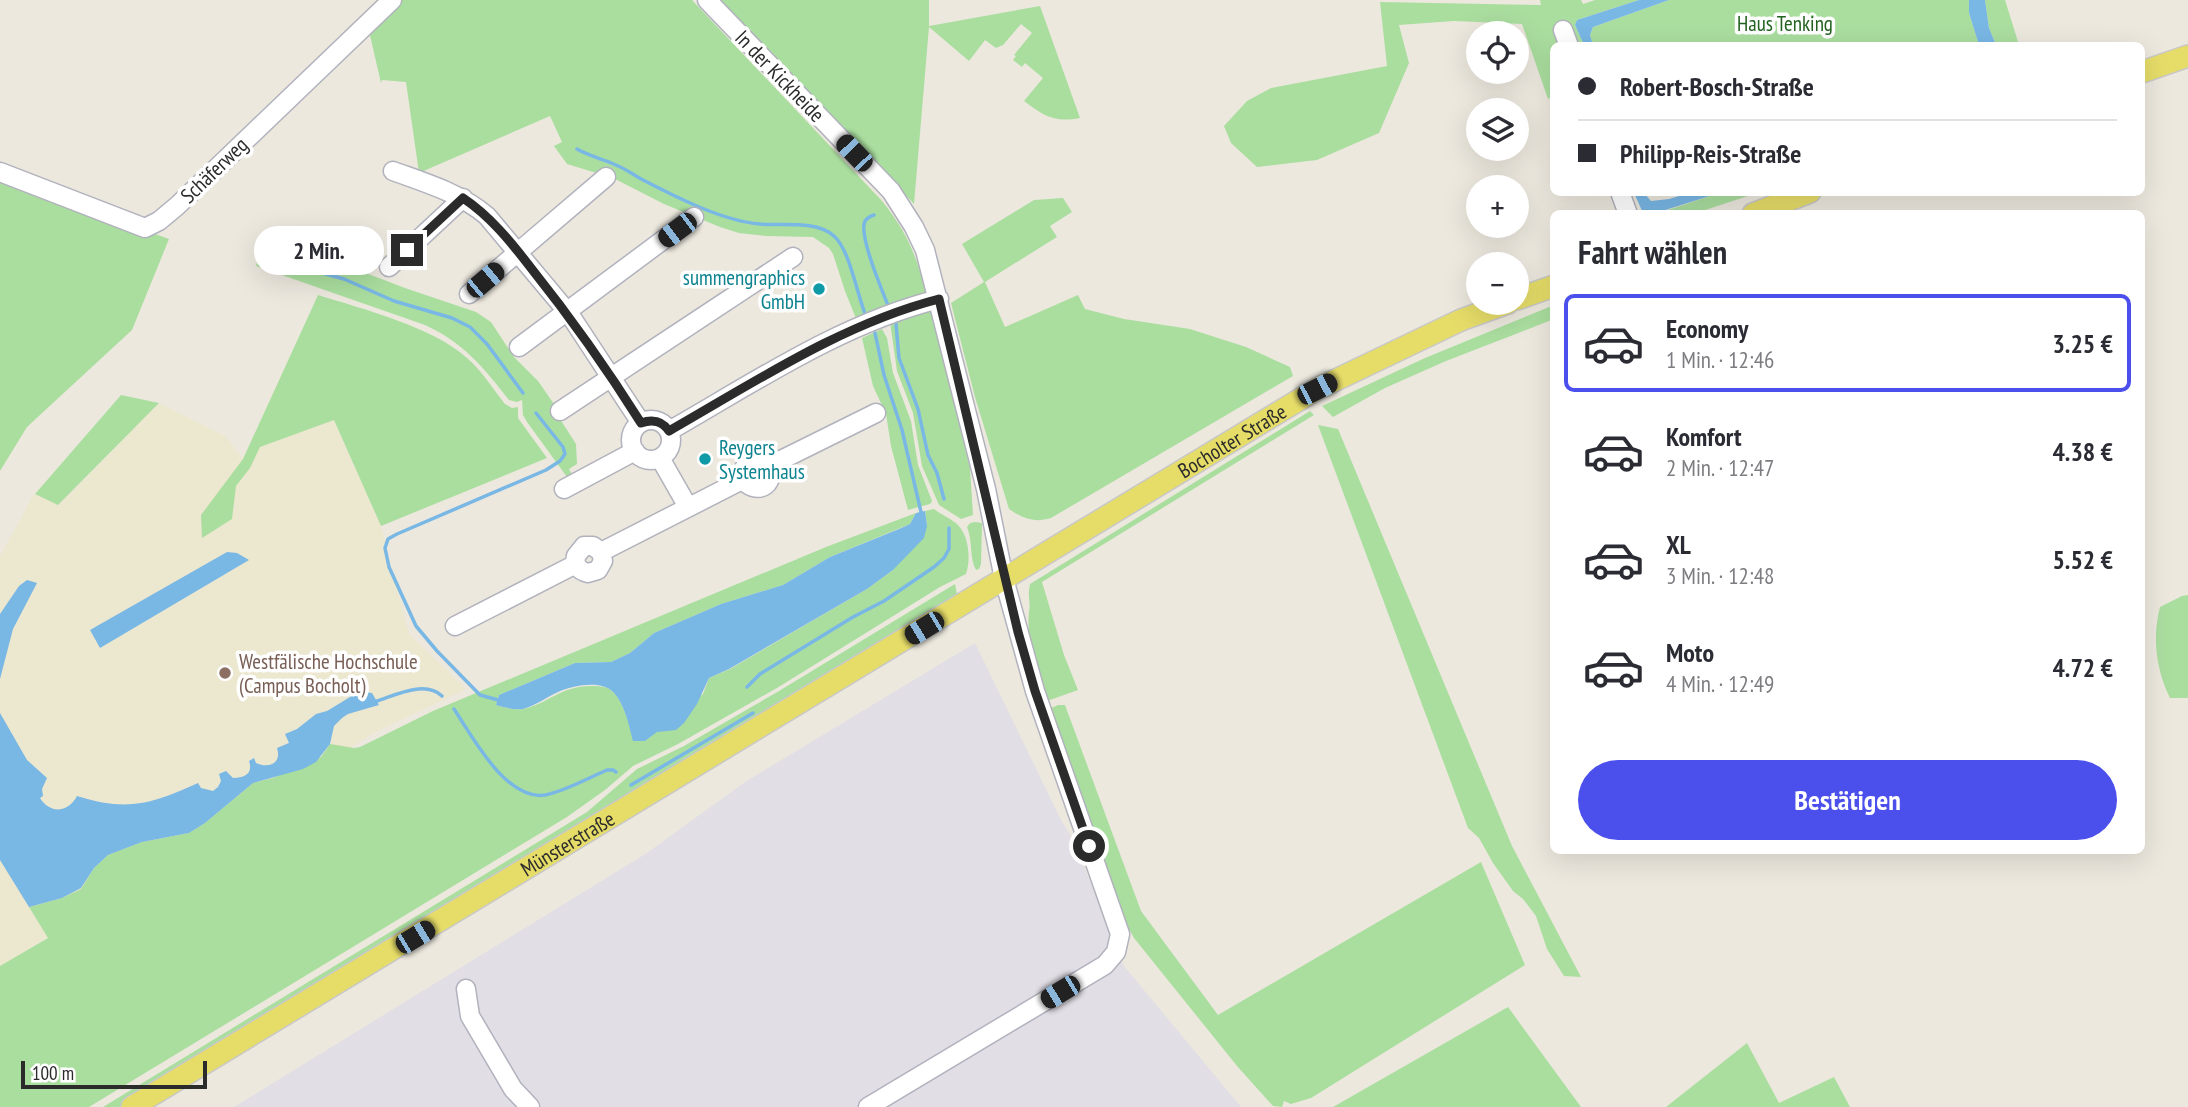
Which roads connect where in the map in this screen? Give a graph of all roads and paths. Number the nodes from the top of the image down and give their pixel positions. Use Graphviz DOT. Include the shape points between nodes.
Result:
graph roads {
  1 [pos="391,0"];
  2 [pos="707,0"];
  3 [pos="2188,55"];
  4 [pos="2145,71"];
  5 [pos="393,170"];
  6 [pos="0,172"];
  7 [pos="606,177"];
  8 [pos="1800,196"];
  9 [pos="463,198"];
  10 [pos="1763,210"];
  11 [pos="694,217"];
  12 [pos="519,252"];
  13 [pos="793,257"];
  14 [pos="389,267"];
  15 [pos="1550,287"];
  16 [pos="469,294"];
  17 [pos="1529,295"];
  18 [pos="939,299"];
  19 [pos="567,312"];
  20 [pos="1475,315"];
  21 [pos="519,347"];
  22 [pos="612,377"];
  23 [pos="560,411"];
  24 [pos="876,413"];
  25 [pos="641,423"];
  26 [pos="669,431"];
  27 [pos="635,452"];
  28 [pos="660,458"];
  29 [pos="564,489"];
  30 [pos="688,507"];
  31 [pos="1004,579"];
  32 [pos="455,626"];
  33 [pos="466,989"];
  34 [pos="132,1107"];
  35 [pos="530,1107"];
  36 [pos="868,1107"];
  1 -- 6 [label="street, Schäferweg" via="177,206 145,228"];
  2 -- 18 [label="street, In der Kickheide" via="891,191 925,250"];
  3 -- 4 [label="main road"];
  5 -- 9 [label="street"];
  7 -- 12 [label="street"];
  8 -- 10 [label="main road"];
  9 -- 12 [label="street" via="487,216"];
  9 -- 14 [label="street"];
  11 -- 19 [label="street"];
  12 -- 16 [label="street"];
  12 -- 19 [label="street"];
  13 -- 22 [label="street"];
  15 -- 17 [label="main road"];
  18 -- 26 [label="street" via="832,340"];
  18 -- 31 [label="street, In der Kickheide"];
  19 -- 21 [label="street"];
  19 -- 22 [label="street"];
  20 -- 31 [label="main road, Bocholter Straße" via="1317,389"];
  22 -- 23 [label="street"];
  22 -- 25 [label="street"];
  24 -- 30 [label="street" via="769,466 772,476 762,488 751,487 744,480"];
  25 -- 26 [label="street" via="654,421"];
  25 -- 27 [label="street" via="632,436"];
  26 -- 28 [label="street" via="671,444"];
  27 -- 28 [label="street" via="646,459"];
  27 -- 29 [label="street"];
  28 -- 30 [label="street"];
  30 -- 32 [label="street" via="601,552 603,561 593,573 583,572 576,564"];
  31 -- 34 [label="main road, Münsterstraße"];
  31 -- 36 [label="street, In der Kickheide" via="1035,691 1118,925 1116,952 1105,965"];
  33 -- 35 [label="street" via="470,1016 513,1089"];
}
